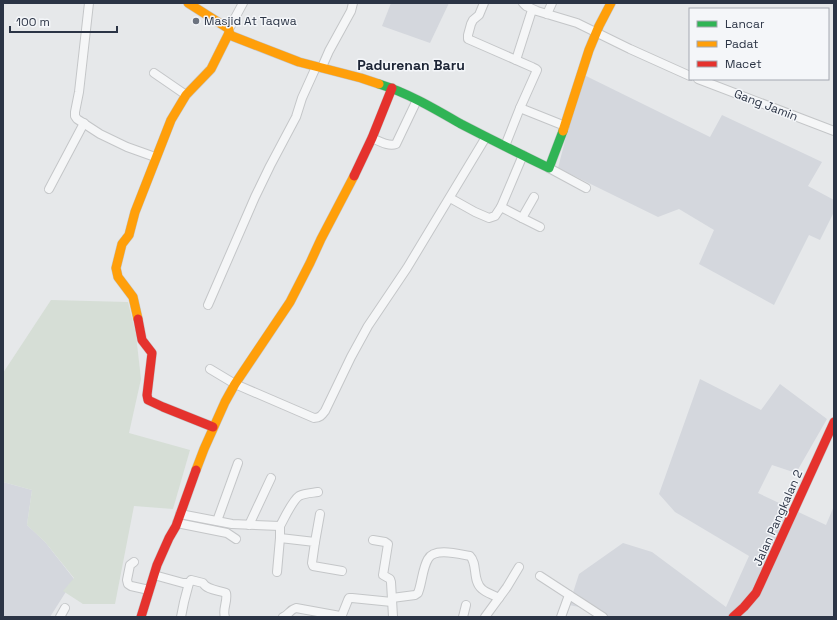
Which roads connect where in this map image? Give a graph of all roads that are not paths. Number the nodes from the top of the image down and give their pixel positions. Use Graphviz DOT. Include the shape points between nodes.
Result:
graph roads {
  1 [pos="89,3"];
  2 [pos="188,3"];
  3 [pos="243,3"];
  4 [pos="353,3"];
  5 [pos="484,3"];
  6 [pos="522,3"];
  7 [pos="552,3"];
  8 [pos="611,3"];
  9 [pos="532,10"];
  10 [pos="547,14"];
  11 [pos="229,31"];
  12 [pos="596,33"];
  13 [pos="516,60"];
  14 [pos="319,67"];
  15 [pos="154,73"];
  16 [pos="689,76"];
  17 [pos="707,81"];
  18 [pos="392,88"];
  19 [pos="186,95"];
  20 [pos="417,100"];
  21 [pos="520,108"];
  22 [pos="84,123"];
  23 [pos="565,126"];
  24 [pos="834,130"];
  25 [pos="486,137"];
  26 [pos="372,138"];
  27 [pos="505,146"];
  28 [pos="523,155"];
  29 [pos="155,158"];
  30 [pos="549,168"];
  31 [pos="586,188"];
  32 [pos="49,189"];
  33 [pos="534,197"];
  34 [pos="450,198"];
  35 [pos="501,207"];
  36 [pos="522,218"];
  37 [pos="540,227"];
  38 [pos="208,305"];
  39 [pos="210,369"];
  40 [pos="235,384"];
  41 [pos="834,422"];
  42 [pos="213,427"];
  43 [pos="238,463"];
  44 [pos="271,478"];
  45 [pos="318,492"];
  46 [pos="320,514"];
  47 [pos="179,519"];
  48 [pos="217,521"];
  49 [pos="249,525"];
  50 [pos="280,526"];
  51 [pos="280,538"];
  52 [pos="236,539"];
  53 [pos="373,540"];
  54 [pos="315,542"];
  55 [pos="134,562"];
  56 [pos="519,568"];
  57 [pos="342,571"];
  58 [pos="277,572"];
  59 [pos="154,575"];
  60 [pos="540,576"];
  61 [pos="189,583"];
  62 [pos="149,590"];
  63 [pos="569,595"];
  64 [pos="499,598"];
  65 [pos="392,600"];
  66 [pos="466,605"];
  67 [pos="65,608"];
  68 [pos="342,616"];
  69 [pos="60,617"];
  70 [pos="141,617"];
  71 [pos="181,617"];
  72 [pos="225,617"];
  73 [pos="283,617"];
  74 [pos="393,617"];
  75 [pos="463,617"];
  76 [pos="485,617"];
  77 [pos="561,617"];
  78 [pos="603,617"];
  79 [pos="733,617"];
  1 -- 22 [label="street" via="75,112 77,119"];
  2 -- 11 [label="street"];
  3 -- 11 [label="street"];
  4 -- 14 [label="street"];
  5 -- 13 [label="street" via="479,15 471,24 468,39"];
  6 -- 9 [label="street"];
  7 -- 10 [label="street"];
  8 -- 12 [label="street"];
  9 -- 10 [label="street"];
  9 -- 13 [label="street"];
  10 -- 12 [label="street" via="576,23"];
  11 -- 14 [label="street" via="232,36 266,50"];
  11 -- 19 [label="street" via="211,69"];
  12 -- 16 [label="street"];
  12 -- 23 [label="street"];
  13 -- 21 [label="street" via="537,70"];
  14 -- 18 [label="street"];
  14 -- 38 [label="street" via="255,197"];
  15 -- 19 [label="street"];
  17 -- 24 [label="street, Gang Jamin"];
  18 -- 20 [label="street"];
  18 -- 26 [label="street"];
  19 -- 29 [label="street" via="171,120"];
  20 -- 25 [label="street"];
  20 -- 26 [label="street" via="394,145 390,146"];
  21 -- 23 [label="street"];
  21 -- 27 [label="street"];
  22 -- 29 [label="street" via="100,134"];
  22 -- 32 [label="street"];
  23 -- 30 [label="street"];
  25 -- 27 [label="street"];
  25 -- 34 [label="street"];
  26 -- 40 [label="street" via="290,302"];
  27 -- 28 [label="street"];
  28 -- 30 [label="street"];
  28 -- 35 [label="street"];
  29 -- 42 [label="street" via="129,235 122,244 116,268 118,277 133,297 142,340 152,354 146,396 148,400"];
  30 -- 31 [label="street"];
  33 -- 36 [label="street"];
  34 -- 35 [label="street" via="489,218 495,216"];
  34 -- 40 [label="street" via="368,326 322,416 314,418"];
  35 -- 36 [label="street"];
  36 -- 37 [label="street"];
  39 -- 40 [label="street"];
  40 -- 42 [label="street"];
  41 -- 79 [label="street, Jalan Pangkalan 2" via="764,579 756,593"];
  42 -- 47 [label="street"];
  43 -- 48 [label="street"];
  44 -- 49 [label="street"];
  45 -- 50 [label="street" via="296,498"];
  46 -- 54 [label="street"];
  47 -- 48 [label="street"];
  47 -- 52 [label="street" via="227,533"];
  47 -- 59 [label="street"];
  48 -- 49 [label="street"];
  49 -- 50 [label="street"];
  50 -- 51 [label="street"];
  51 -- 54 [label="street"];
  51 -- 58 [label="street"];
  53 -- 65 [label="street" via="388,544 383,574 390,580"];
  54 -- 57 [label="street" via="313,566"];
  55 -- 62 [label="street" via="130,565 128,584"];
  56 -- 64 [label="street"];
  59 -- 61 [label="street"];
  59 -- 62 [label="street"];
  60 -- 63 [label="street"];
  61 -- 71 [label="street"];
  61 -- 72 [label="street" via="191,580 198,581 209,589 226,593"];
  62 -- 70 [label="street"];
  63 -- 77 [label="street"];
  63 -- 78 [label="street"];
  64 -- 65 [label="street" via="479,586 470,556 440,552 428,557 418,593"];
  64 -- 76 [label="street"];
  65 -- 68 [label="street" via="350,598"];
  65 -- 74 [label="street"];
  66 -- 75 [label="street"];
  67 -- 69 [label="street"];
  68 -- 73 [label="street" via="296,608"];
}
